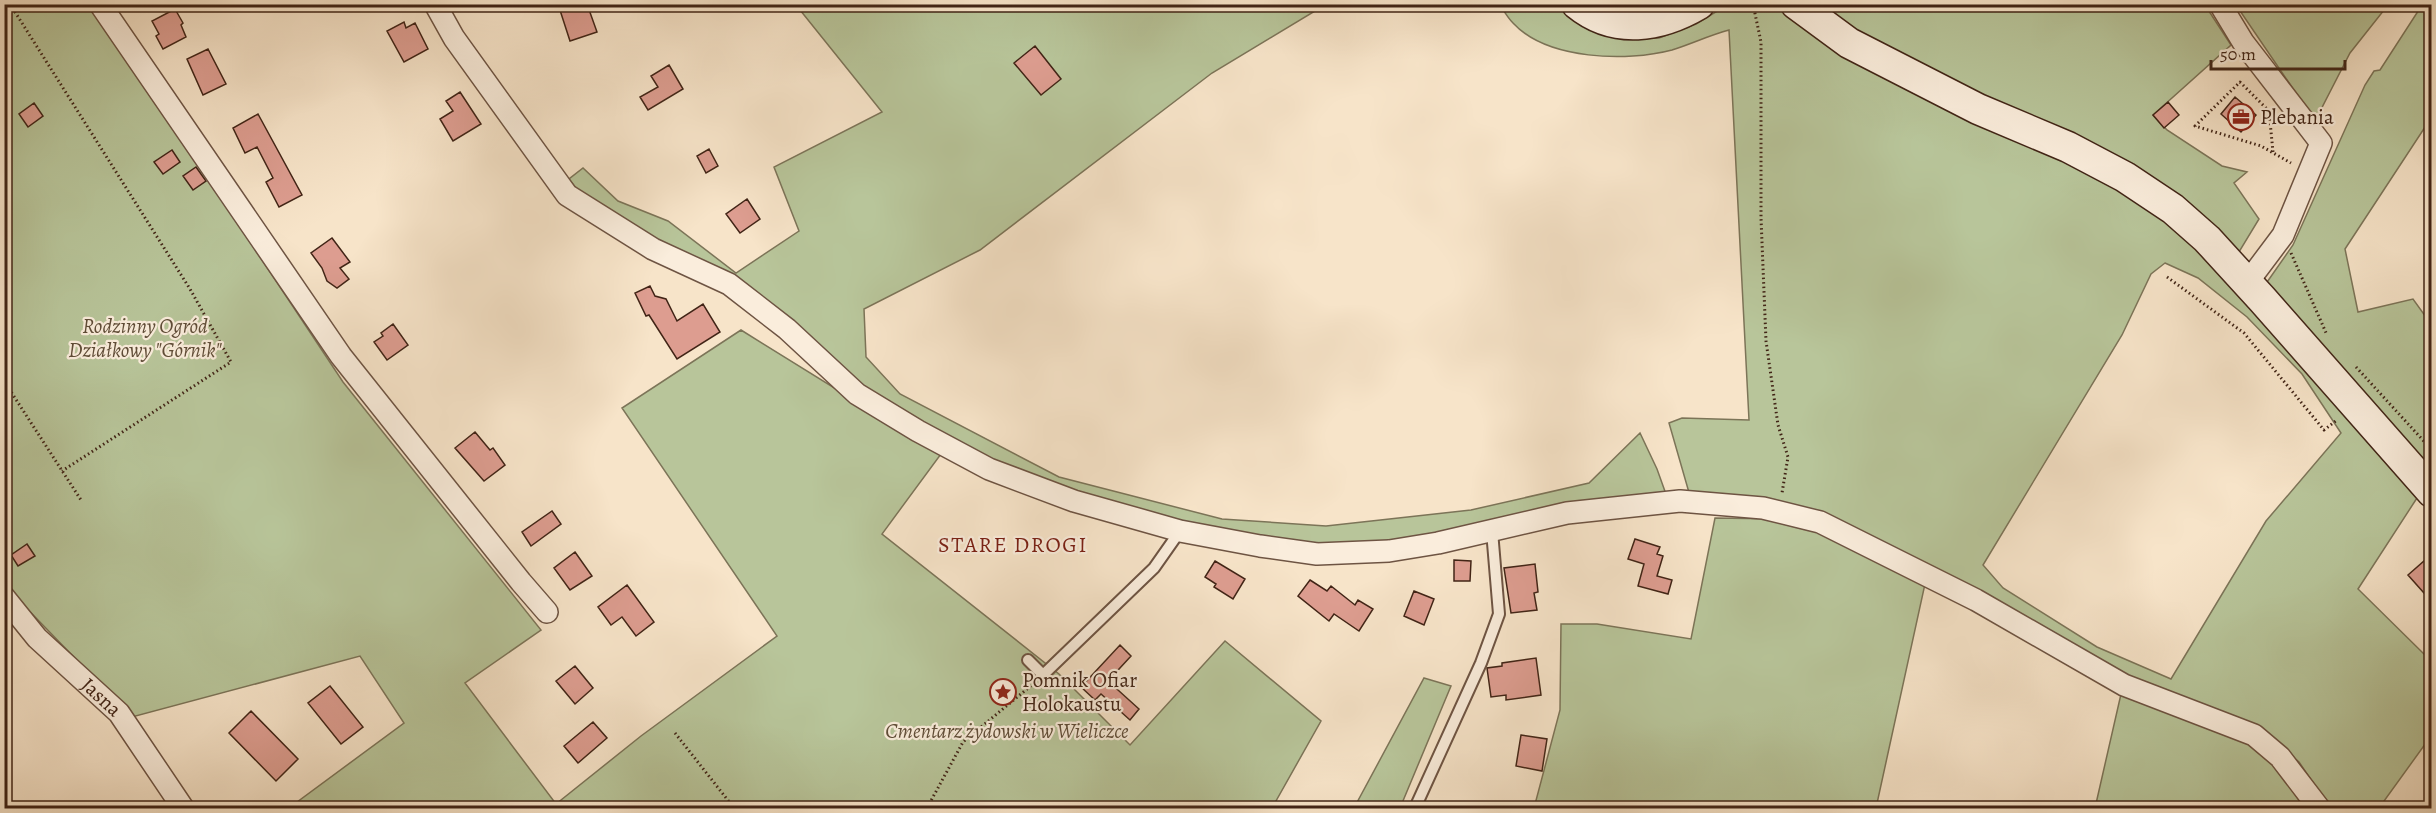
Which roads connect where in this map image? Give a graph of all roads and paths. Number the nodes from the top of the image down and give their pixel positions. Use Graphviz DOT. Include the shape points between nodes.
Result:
graph roads {
  1 [pos="10,4"];
  2 [pos="100,4"];
  3 [pos="435,4"];
  4 [pos="1577,4"];
  5 [pos="1699,4"];
  6 [pos="1753,4"];
  7 [pos="1796,4"];
  8 [pos="2220,4"];
  9 [pos="2273,152"];
  10 [pos="2283,235"];
  11 [pos="2167,277"];
  12 [pos="2247,283"];
  13 [pos="2327,335"];
  14 [pos="2351,362"];
  15 [pos="4,381"];
  16 [pos="2356,407"];
  17 [pos="2432,450"];
  18 [pos="62,471"];
  19 [pos="2432,492"];
  20 [pos="81,500"];
  21 [pos="1777,512"];
  22 [pos="1180,531"];
  23 [pos="1492,531"];
  24 [pos="4,597"];
  25 [pos="547,612"];
  26 [pos="1029,660"];
  27 [pos="1043,675"];
  28 [pos="675,733"];
  29 [pos="183,808"];
  30 [pos="734,808"];
  31 [pos="927,808"];
  32 [pos="1415,808"];
  33 [pos="2319,808"];
  1 -- 18 [label="path" via="190,289 231,362"];
  2 -- 25 [label="street" via="341,356"];
  3 -- 22 [label="street" via="454,39 567,195 653,249 729,284 787,329 857,394 918,431 989,469 1074,501"];
  4 -- 5 [label="street" via="1606,21 1635,26 1666,20"];
  6 -- 21 [label="path" via="1761,42 1766,341 1778,424 1788,457"];
  7 -- 12 [label="street" via="1849,43 1978,110 2068,147 2125,177 2173,209"];
  8 -- 10 [label="street" via="2242,42 2321,144"];
  9 -- 9 [label="path" via="2261,146 2195,126 2240,82 2269,111"];
  10 -- 12 [label="street"];
  10 -- 13 [label="path"];
  11 -- 16 [label="path" via="2244,333 2324,430"];
  12 -- 16 [label="street"];
  14 -- 17 [label="path"];
  15 -- 18 [label="path"];
  16 -- 19 [label="street"];
  18 -- 20 [label="path"];
  21 -- 23 [label="street" via="1680,501 1567,513"];
  21 -- 33 [label="street" via="1820,522 1933,578 2124,685 2254,735 2280,757"];
  22 -- 23 [label="street" via="1317,554 1389,551"];
  22 -- 27 [label="lane" via="1154,568"];
  23 -- 32 [label="lane" via="1499,614"];
  24 -- 29 [label="street, Jasna" via="37,638 119,713"];
  26 -- 27 [label="lane"];
  27 -- 31 [label="path" via="963,742"];
  28 -- 30 [label="path"];
}
